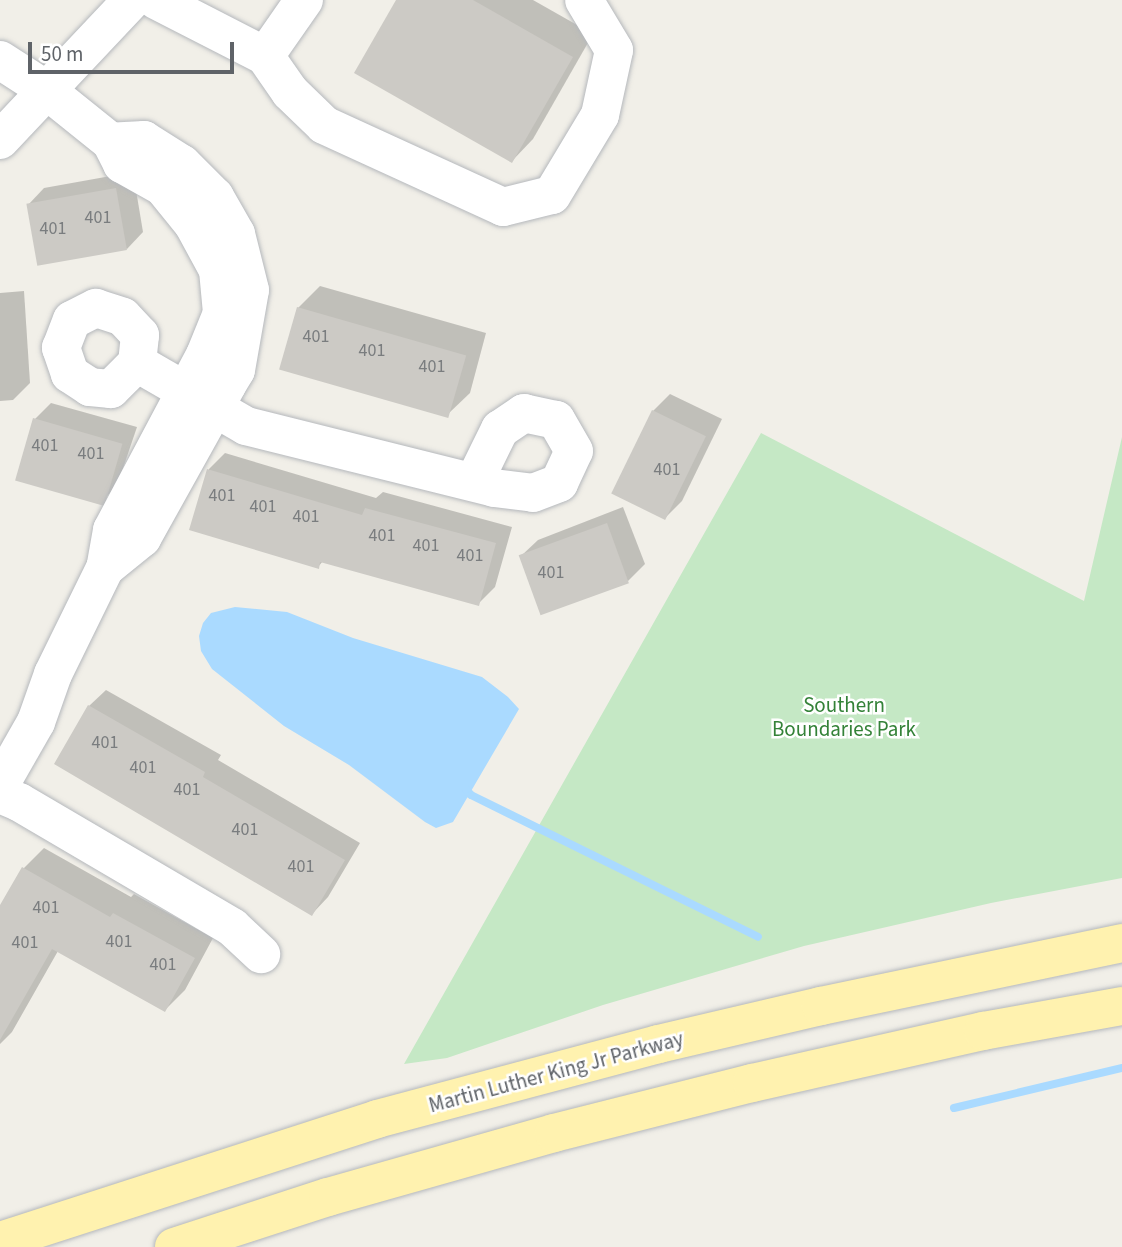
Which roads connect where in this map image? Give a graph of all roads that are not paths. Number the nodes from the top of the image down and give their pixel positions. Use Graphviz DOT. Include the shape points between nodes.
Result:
graph roads {
  1 [pos="132,0"];
  2 [pos="156,0"];
  3 [pos="303,0"];
  4 [pos="584,0"];
  5 [pos="265,56"];
  6 [pos="0,61"];
  7 [pos="45,89"];
  8 [pos="0,140"];
  9 [pos="137,363"];
  10 [pos="200,401"];
  11 [pos="474,482"];
  12 [pos="0,785"];
  13 [pos="0,794"];
  14 [pos="1122,943"];
  15 [pos="261,954"];
  16 [pos="1122,1006"];
  17 [pos="0,1241"];
  18 [pos="174,1247"];
  1 -- 7 [label="street"];
  2 -- 5 [label="street"];
  3 -- 5 [label="street"];
  4 -- 5 [label="street" via="614,50 600,116 552,195 503,206 324,125 290,92"];
  6 -- 7 [label="street"];
  7 -- 8 [label="street"];
  7 -- 10 [label="street" via="111,142 122,164 163,187 193,224 218,270 222,313 205,355"];
  9 -- 10 [label="street"];
  10 -- 11 [label="street" via="246,426"];
  10 -- 12 [label="street" via="113,530 105,568 53,674 36,722"];
  13 -- 15 [label="street" via="232,927"];
  14 -- 17 [label="main road, Martin Luther King Jr Parkway" via="659,1044 377,1119"];
  16 -- 18 [label="main road" via="983,1031 554,1133 328,1197"];
}
